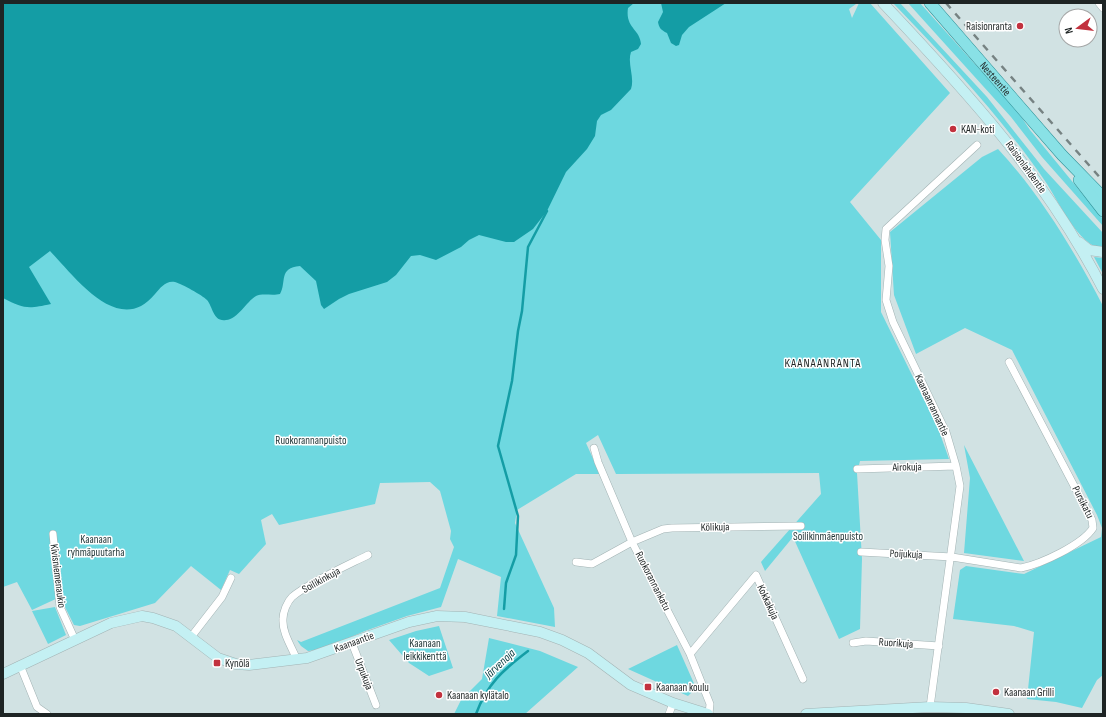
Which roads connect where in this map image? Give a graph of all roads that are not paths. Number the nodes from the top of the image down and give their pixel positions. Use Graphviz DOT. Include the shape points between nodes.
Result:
graph roads {
  1 [pos="883,3"];
  2 [pos="930,3"];
  3 [pos="1098,3"];
  4 [pos="1103,8"];
  5 [pos="977,145"];
  6 [pos="1062,154"];
  7 [pos="1103,197"];
  8 [pos="1103,211"];
  9 [pos="1073,236"];
  10 [pos="1103,252"];
  11 [pos="1103,289"];
  12 [pos="1009,362"];
  13 [pos="594,448"];
  14 [pos="956,466"];
  15 [pos="857,468"];
  16 [pos="801,526"];
  17 [pos="53,534"];
  18 [pos="632,542"];
  19 [pos="861,552"];
  20 [pos="368,555"];
  21 [pos="952,557"];
  22 [pos="576,562"];
  23 [pos="231,578"];
  24 [pos="191,637"];
  25 [pos="74,640"];
  26 [pos="352,643"];
  27 [pos="853,643"];
  28 [pos="939,646"];
  29 [pos="690,654"];
  30 [pos="297,660"];
  31 [pos="20,666"];
  32 [pos="3,674"];
  33 [pos="804,679"];
  34 [pos="673,704"];
  35 [pos="376,705"];
  36 [pos="930,707"];
  37 [pos="1003,713"];
  38 [pos="47,714"];
  39 [pos="669,714"];
  40 [pos="709,714"];
  41 [pos="806,714"];
  1 -- 9 [label="street, Raisionlahdentie" via="944,67 993,124 1023,161"];
  2 -- 6 [label="main road, Nesteentie"];
  3 -- 4 [label="street"];
  5 -- 14 [label="street, Kaanaanrannantie" via="886,229 885,240 889,266 886,300 893,322 946,432"];
  6 -- 7 [label="main road, Nesteentie"];
  6 -- 8 [label="main road, Nesteentie"];
  9 -- 10 [label="street" via="1089,250"];
  9 -- 11 [label="street, Raisionlahdentie"];
  12 -- 21 [label="street, Pursikatu" via="1092,520 1093,528 1089,534 1071,546 1021,568"];
  13 -- 18 [label="street, Ruokorannankatu"];
  14 -- 15 [label="street, Airokuja"];
  14 -- 21 [label="street, Kaanaanrannantie" via="960,486"];
  16 -- 18 [label="street, Kölikuja" via="672,528 663,529"];
  17 -- 25 [label="street, Kivisniemenaukio" via="60,607"];
  18 -- 22 [label="street, Kölikuja" via="592,564"];
  18 -- 29 [label="street, Ruokorannankatu"];
  19 -- 21 [label="street, Poijukuja"];
  20 -- 30 [label="street, Soilikinkuja" via="291,598 283,619 284,630"];
  21 -- 28 [label="street, Kaanaanrannantie"];
  23 -- 24 [label="street" via="222,597"];
  24 -- 25 [label="street, Kaanaantie" via="176,626 142,616 111,623"];
  24 -- 30 [label="street, Kaanaantie" via="218,658 236,664"];
  25 -- 31 [label="street, Kaanaantie"];
  26 -- 30 [label="street, Kaanaantie"];
  26 -- 34 [label="street, Kaanaantie" via="409,622 437,616 465,617 540,632 562,640 588,653 631,685"];
  26 -- 35 [label="street, Urpukuja"];
  27 -- 28 [label="street, Ruorikuja" via="866,641"];
  28 -- 36 [label="street, Kaanaanrannantie"];
  29 -- 33 [label="street, Kokkakuja" via="756,575"];
  29 -- 40 [label="street, Ruokorannankatu" via="710,704"];
  31 -- 32 [label="street, Kaanaantie"];
  31 -- 38 [label="street" via="38,707"];
  34 -- 39 [label="street"];
  34 -- 40 [label="street, Kaanaantie"];
  36 -- 37 [label="street"];
  36 -- 41 [label="street"];
}
